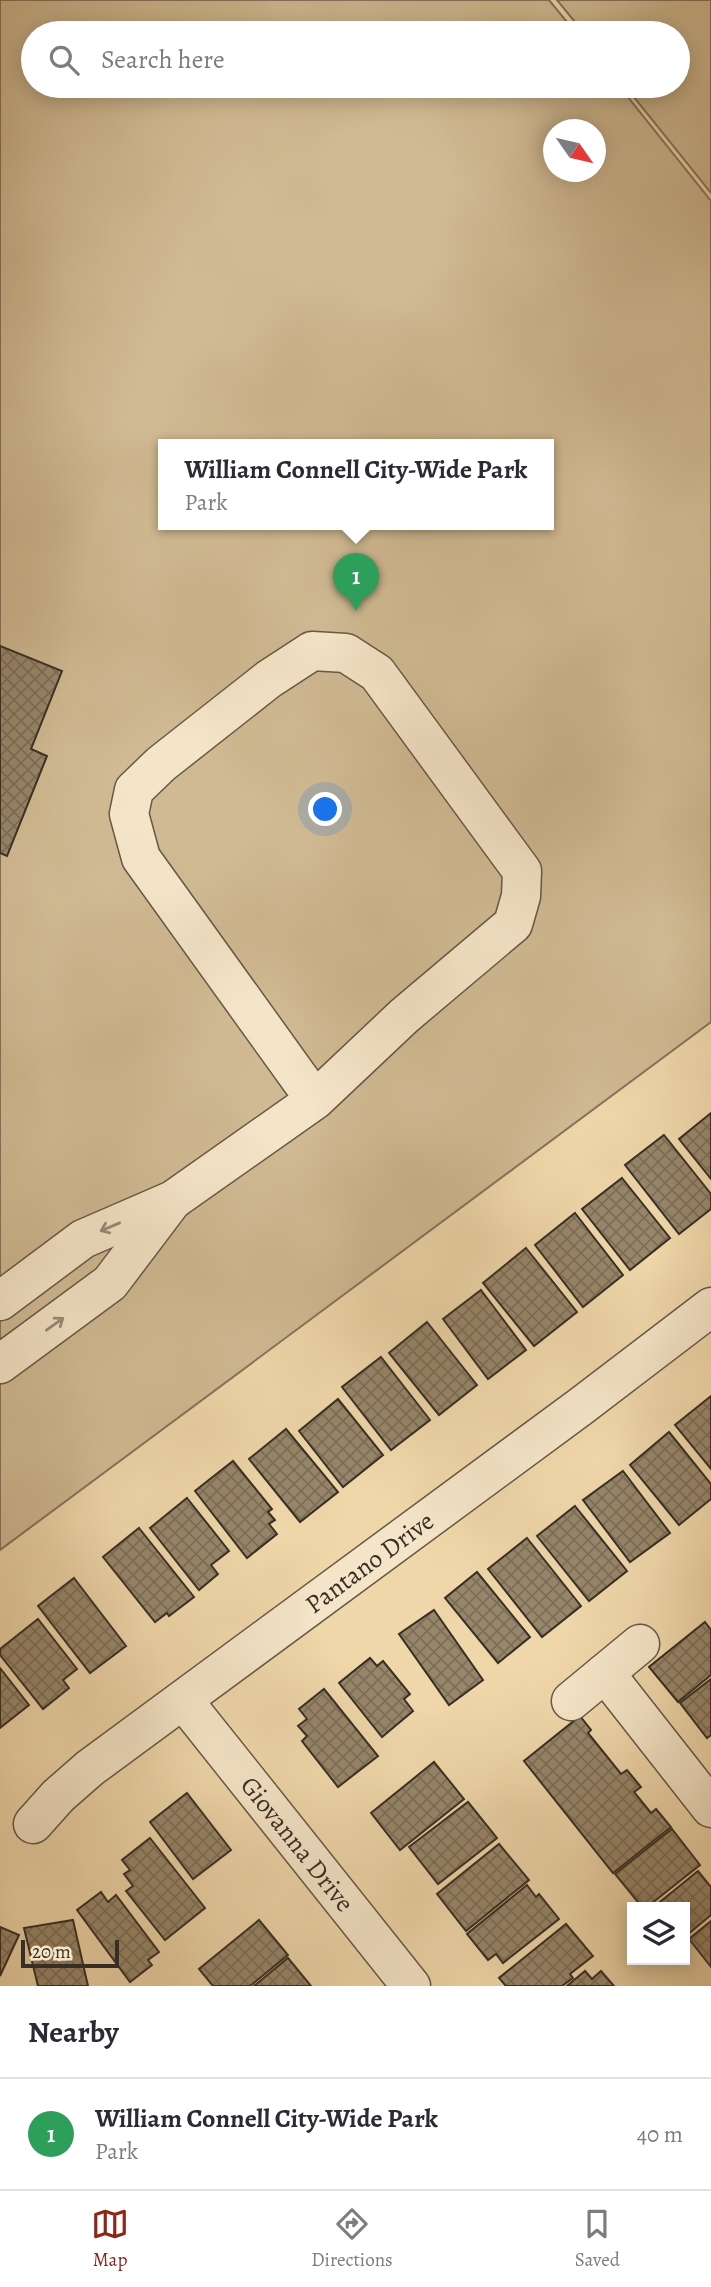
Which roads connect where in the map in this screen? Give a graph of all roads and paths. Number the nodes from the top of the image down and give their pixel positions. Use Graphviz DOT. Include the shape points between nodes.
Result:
graph roads {
  1 [pos="316,1100"];
  2 [pos="173,1200"];
  3 [pos="0,1301"];
  4 [pos="711,1307"];
  5 [pos="0,1364"];
  6 [pos="640,1644"];
  7 [pos="605,1673"];
  8 [pos="183,1700"];
  9 [pos="571,1701"];
  10 [pos="711,1808"];
  11 [pos="33,1824"];
  12 [pos="411,1986"];
  1 -- 1 [label="street" via="141,858 129,814 134,790 161,764 269,679 312,652 346,653 377,673 522,871 522,896 513,924 404,1016"];
  1 -- 2 [label="street"];
  2 -- 3 [label="street, one-way" via="83,1239"];
  5 -- 2 [label="street, one-way" via="110,1283"];
  4 -- 8 [label="street, Pantano Drive"];
  6 -- 7 [label="street"];
  7 -- 9 [label="street"];
  7 -- 10 [label="street"];
  8 -- 11 [label="street, Pantano Drive" via="73,1783"];
  8 -- 12 [label="street, Giovanna Drive"];
}
